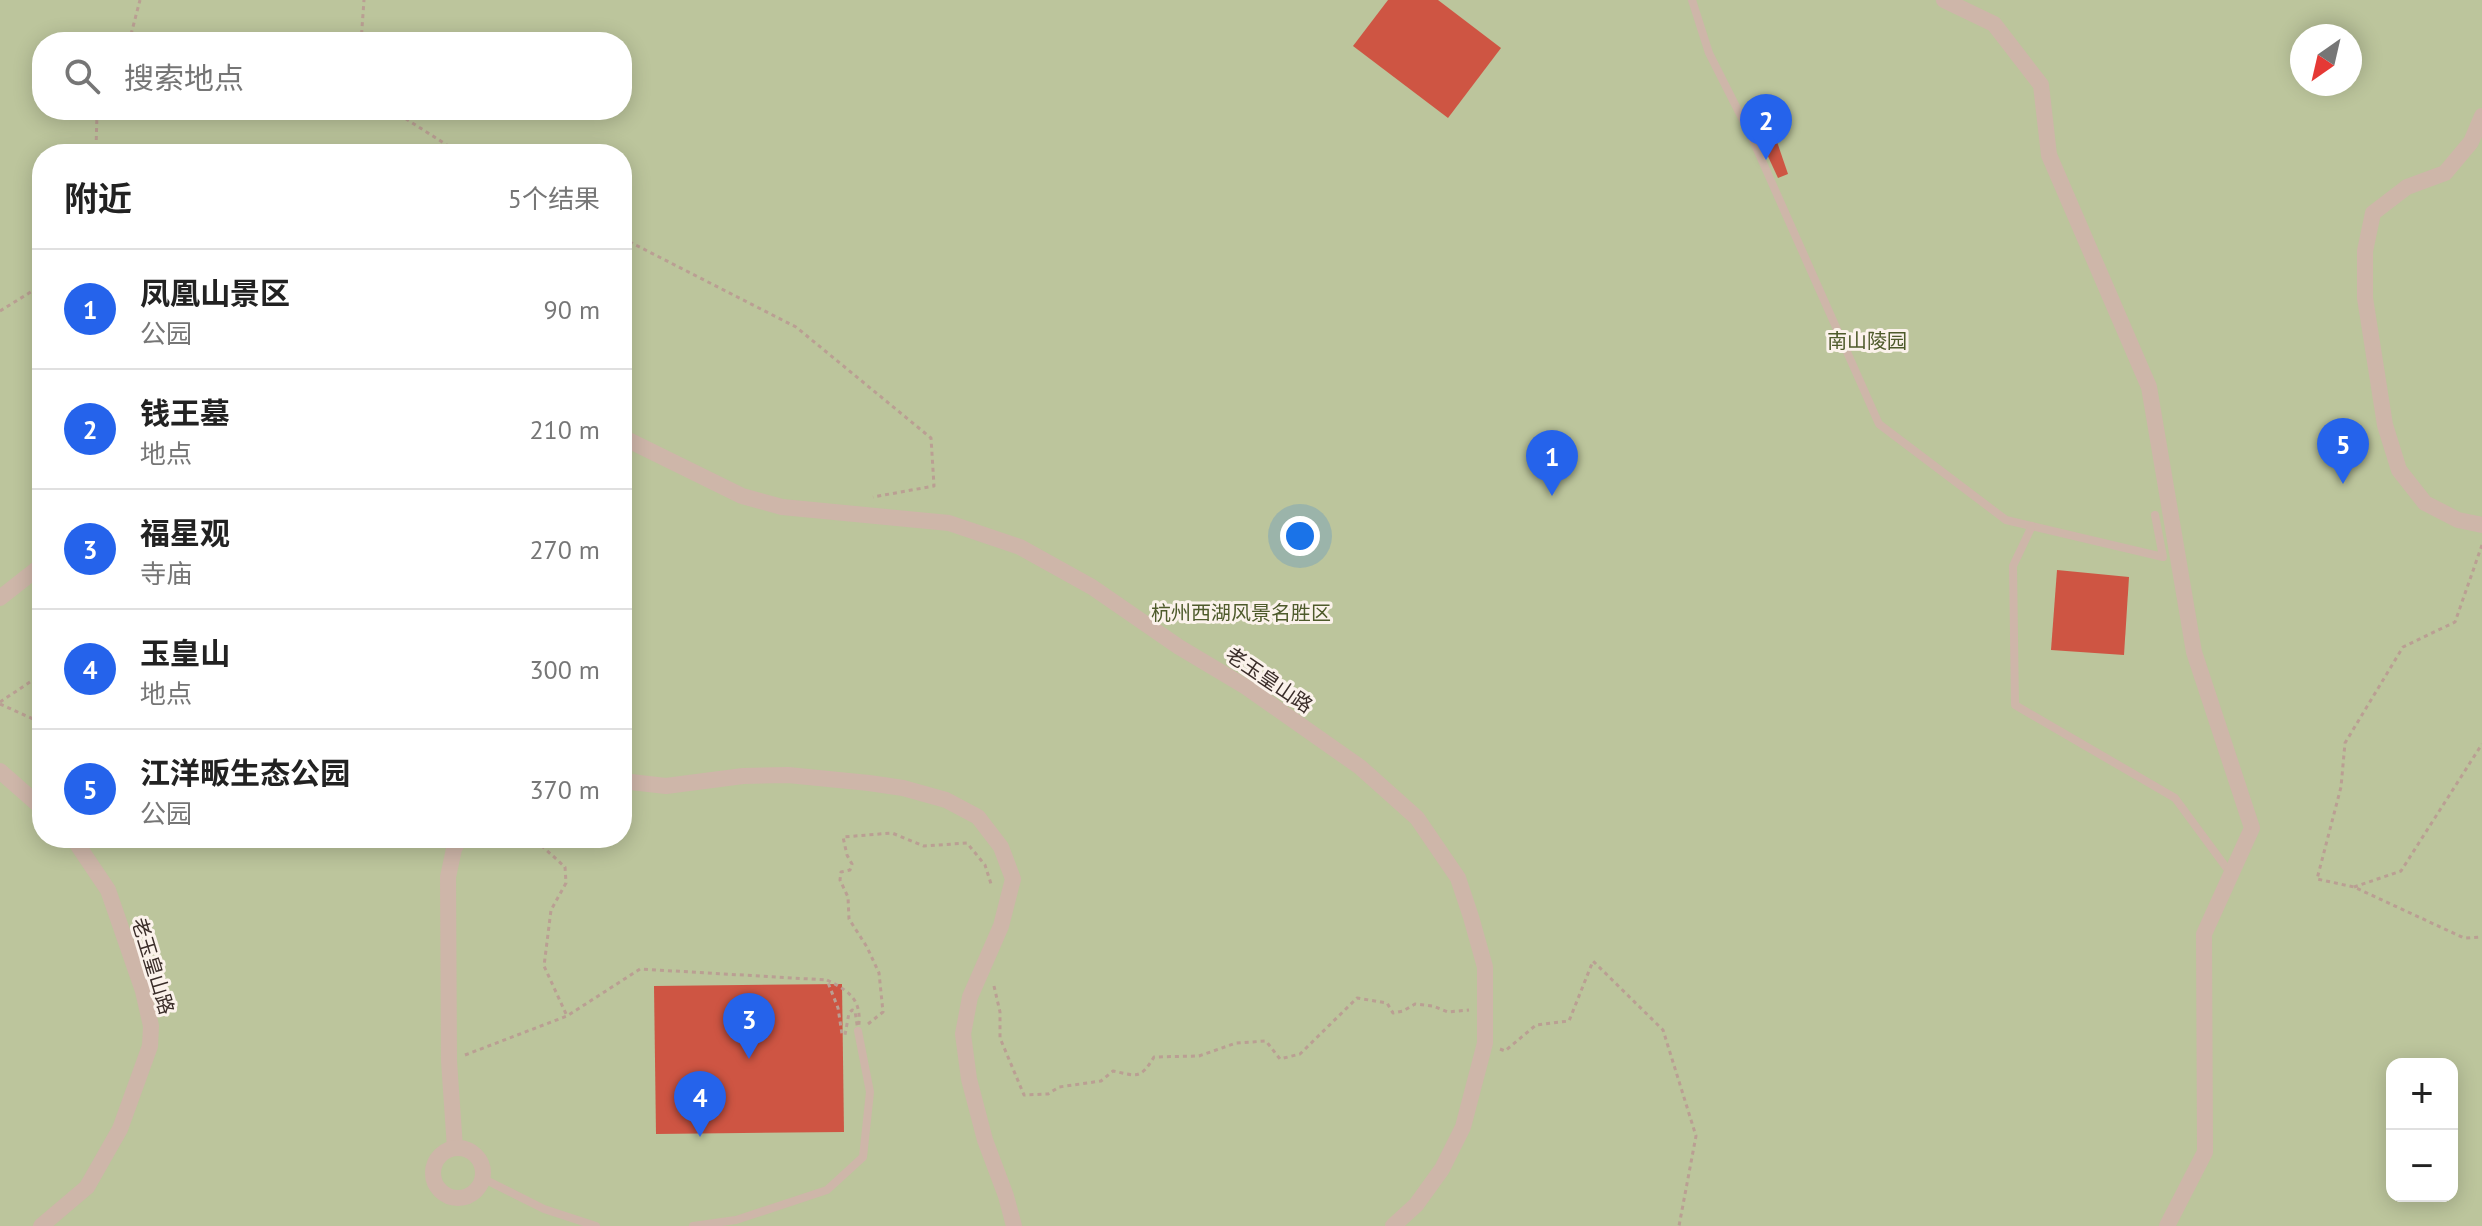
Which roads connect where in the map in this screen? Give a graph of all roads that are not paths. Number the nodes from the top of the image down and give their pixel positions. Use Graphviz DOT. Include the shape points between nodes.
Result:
graph roads {
  1 [pos="1692,0"];
  2 [pos="1944,0"];
  3 [pos="2482,116"];
  4 [pos="632,442"];
  5 [pos="2155,515"];
  6 [pos="2482,525"];
  7 [pos="2032,526"];
  8 [pos="32,573"];
  9 [pos="0,598"];
  10 [pos="0,771"];
  11 [pos="632,782"];
  12 [pos="32,799"];
  13 [pos="80,848"];
  14 [pos="455,848"];
  15 [pos="2231,874"];
  16 [pos="858,1031"];
  17 [pos="455,1148"];
  18 [pos="482,1178"];
  19 [pos="41,1226"];
  20 [pos="596,1226"];
  21 [pos="693,1226"];
  22 [pos="1014,1226"];
  23 [pos="1393,1226"];
  24 [pos="2167,1226"];
  1 -- 7 [label="lane" via="1709,53 1879,424 2006,520"];
  2 -- 15 [label="street" via="1994,24 2041,85 2049,155 2149,387 2194,652 2252,828"];
  3 -- 6 [label="street" via="2471,142 2445,173 2407,187 2373,213 2365,251 2365,298 2385,425 2399,470 2425,503"];
  4 -- 23 [label="street, 老玉皇山路" via="742,496 782,507 949,523 1020,547 1212,664 1360,767 1417,818 1458,878 1485,967 1485,1043 1463,1127 1442,1169"];
  5 -- 7 [label="lane" via="2163,557"];
  7 -- 15 [label="lane" via="2013,566 2015,705 2175,798"];
  8 -- 9 [label="street"];
  10 -- 12 [label="street"];
  11 -- 22 [label="street" via="666,786 788,775 869,783 946,800 978,817 1001,847 1013,879 1001,926 970,997 963,1034 985,1140"];
  13 -- 19 [label="street, 老玉皇山路" via="108,890 143,991 150,1046 120,1129 87,1187"];
  14 -- 17 [label="street" via="448,877"];
  15 -- 24 [label="street" via="2204,934 2205,1152"];
  16 -- 21 [label="lane" via="870,1092 863,1157 827,1190 736,1220"];
  17 -- 18 [label="street" via="476,1156"];
  17 -- 18 [label="street" via="441,1155 433,1170 442,1192 466,1196"];
  18 -- 20 [label="lane" via="544,1209"];
}
